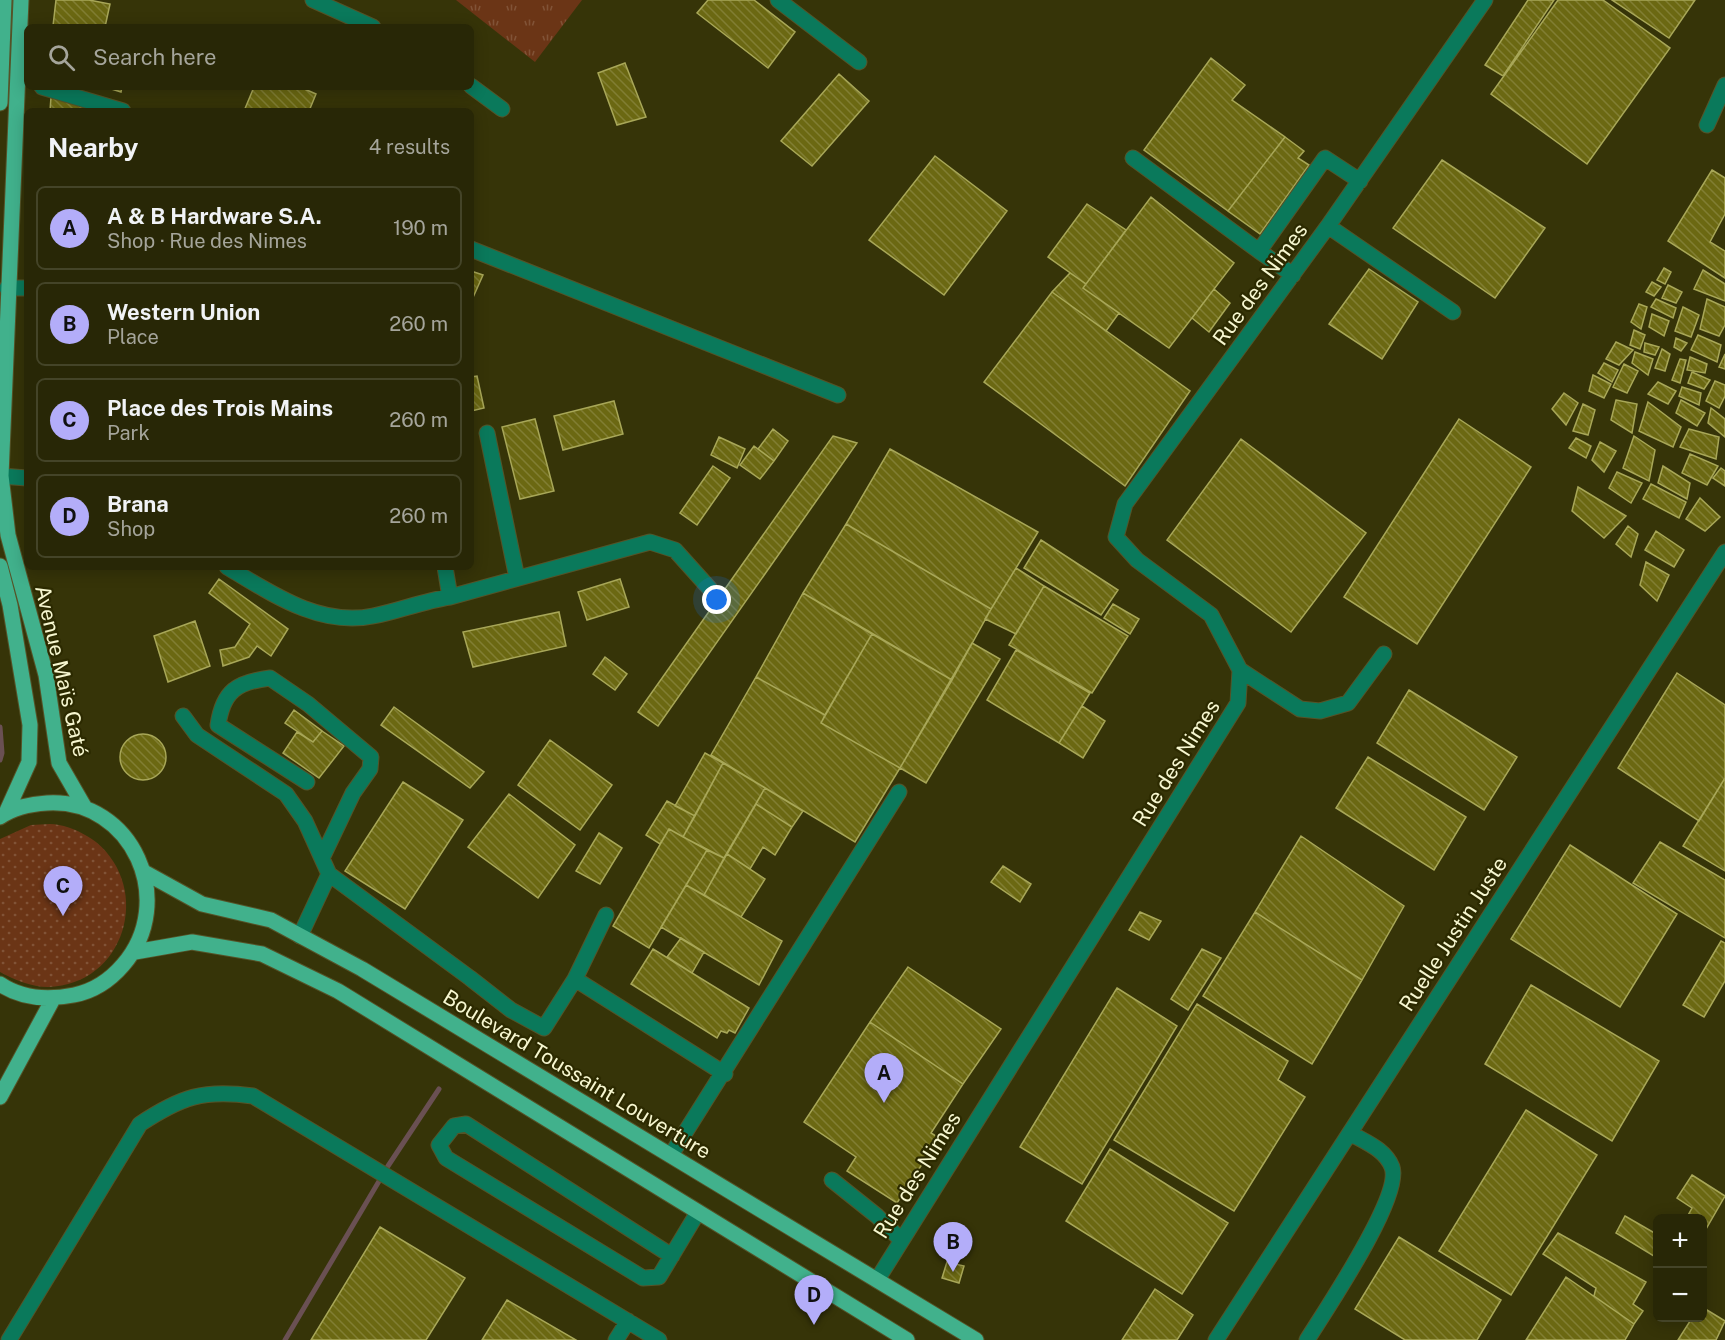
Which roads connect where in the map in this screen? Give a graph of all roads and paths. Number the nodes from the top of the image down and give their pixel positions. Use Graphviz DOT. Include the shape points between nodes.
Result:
graph roads {
  1 [pos="4,0"];
  2 [pos="21,0"];
  3 [pos="313,0"];
  4 [pos="778,0"];
  5 [pos="1485,0"];
  6 [pos="366,24"];
  7 [pos="859,62"];
  8 [pos="22,81"];
  9 [pos="1725,85"];
  10 [pos="474,88"];
  11 [pos="52,90"];
  12 [pos="0,103"];
  13 [pos="113,108"];
  14 [pos="502,109"];
  15 [pos="1707,125"];
  16 [pos="1133,158"];
  17 [pos="1360,181"];
  18 [pos="1328,226"];
  19 [pos="474,250"];
  20 [pos="1259,251"];
  21 [pos="1293,276"];
  22 [pos="7,288"];
  23 [pos="24,288"];
  24 [pos="1453,312"];
  25 [pos="838,395"];
  26 [pos="487,433"];
  27 [pos="0,476"];
  28 [pos="24,478"];
  29 [pos="1725,552"];
  30 [pos="0,566"];
  31 [pos="232,570"];
  32 [pos="446,570"];
  33 [pos="517,578"];
  34 [pos="710,589"];
  35 [pos="450,597"];
  36 [pos="1384,654"];
  37 [pos="1240,670"];
  38 [pos="183,716"];
  39 [pos="307,782"];
  40 [pos="899,792"];
  41 [pos="85,808"];
  42 [pos="3,815"];
  43 [pos="322,858"];
  44 [pos="144,872"];
  45 [pos="329,874"];
  46 [pos="606,915"];
  47 [pos="300,936"];
  48 [pos="135,952"];
  49 [pos="575,979"];
  50 [pos="0,984"];
  51 [pos="53,999"];
  52 [pos="724,1074"];
  53 [pos="0,1097"];
  54 [pos="1350,1133"];
  55 [pos="671,1155"];
  56 [pos="832,1180"];
  57 [pos="698,1212"];
  58 [pos="901,1240"];
  59 [pos="672,1256"];
  60 [pos="877,1280"];
  61 [pos="628,1321"];
  62 [pos="9,1340"];
  63 [pos="616,1340"];
  64 [pos="659,1340"];
  65 [pos="907,1340"];
  66 [pos="976,1340"];
  67 [pos="1216,1340"];
  68 [pos="1307,1340"];
  1 -- 12 [label="main road"];
  2 -- 8 [label="main road, Avenue Maïs Gaté"];
  3 -- 6 [label="street"];
  4 -- 7 [label="street"];
  5 -- 17 [label="street, Rue des Nimes"];
  8 -- 22 [label="main road, Avenue Maïs Gaté"];
  9 -- 15 [label="street"];
  10 -- 14 [label="street"];
  11 -- 13 [label="street"];
  16 -- 20 [label="street"];
  17 -- 18 [label="street, Rue des Nimes"];
  17 -- 20 [label="street" via="1325,158"];
  18 -- 21 [label="street, Rue des Nimes"];
  18 -- 24 [label="street"];
  19 -- 25 [label="street"];
  20 -- 21 [label="street"];
  21 -- 37 [label="street, Rue des Nimes" via="1125,504 1116,537 1137,560 1211,615"];
  22 -- 23 [label="street"];
  22 -- 27 [label="main road, Avenue Maïs Gaté"];
  26 -- 33 [label="street"];
  27 -- 28 [label="street"];
  27 -- 41 [label="main road, Avenue Maïs Gaté" via="8,535 46,675 59,763"];
  29 -- 54 [label="street, Ruelle Justin Juste"];
  30 -- 42 [label="main road, Avenue Maïs Gaté" via="30,725 29,762"];
  31 -- 35 [label="street" via="274,595 326,617 372,617"];
  32 -- 35 [label="street"];
  33 -- 34 [label="street" via="650,542 675,550"];
  33 -- 35 [label="street"];
  36 -- 37 [label="street" via="1348,703 1320,711 1300,709"];
  37 -- 58 [label="street, Rue des Nimes" via="1238,703"];
  38 -- 43 [label="street" via="197,735 285,794 305,821"];
  39 -- 43 [label="street" via="218,725 224,700 241,685 270,678 371,757 370,769 353,793"];
  40 -- 52 [label="street"];
  41 -- 42 [label="main road" via="41,803"];
  41 -- 44 [label="main road" via="111,823 131,845"];
  43 -- 45 [label="street"];
  44 -- 47 [label="main road, Boulevard Toussaint Louverture" via="202,904 271,920"];
  44 -- 48 [label="main road" via="149,899 145,926"];
  45 -- 47 [label="street"];
  45 -- 49 [label="street" via="511,1011 544,1028"];
  46 -- 49 [label="street"];
  47 -- 55 [label="main road, Boulevard Toussaint Louverture" via="362,969"];
  48 -- 51 [label="main road" via="113,976 85,993"];
  48 -- 57 [label="main road" via="192,942 262,954 338,992"];
  49 -- 52 [label="street"];
  50 -- 51 [label="main road" via="28,996"];
  51 -- 53 [label="main road"];
  52 -- 55 [label="street"];
  54 -- 67 [label="street, Ruelle Justin Juste"];
  54 -- 68 [label="street" via="1386,1155 1393,1170 1388,1195 1362,1252"];
  55 -- 60 [label="main road, Boulevard Toussaint Louverture"];
  56 -- 58 [label="street"];
  57 -- 59 [label="street"];
  57 -- 65 [label="main road"];
  58 -- 60 [label="street, Rue des Nimes"];
  59 -- 59 [label="street" via="466,1124 454,1126 439,1146 446,1158 643,1278 659,1277"];
  60 -- 66 [label="main road, Boulevard Toussaint Louverture"];
  61 -- 62 [label="street" via="253,1096 222,1092 201,1094 169,1106 140,1124"];
  61 -- 63 [label="street"];
  61 -- 64 [label="street"];
}
